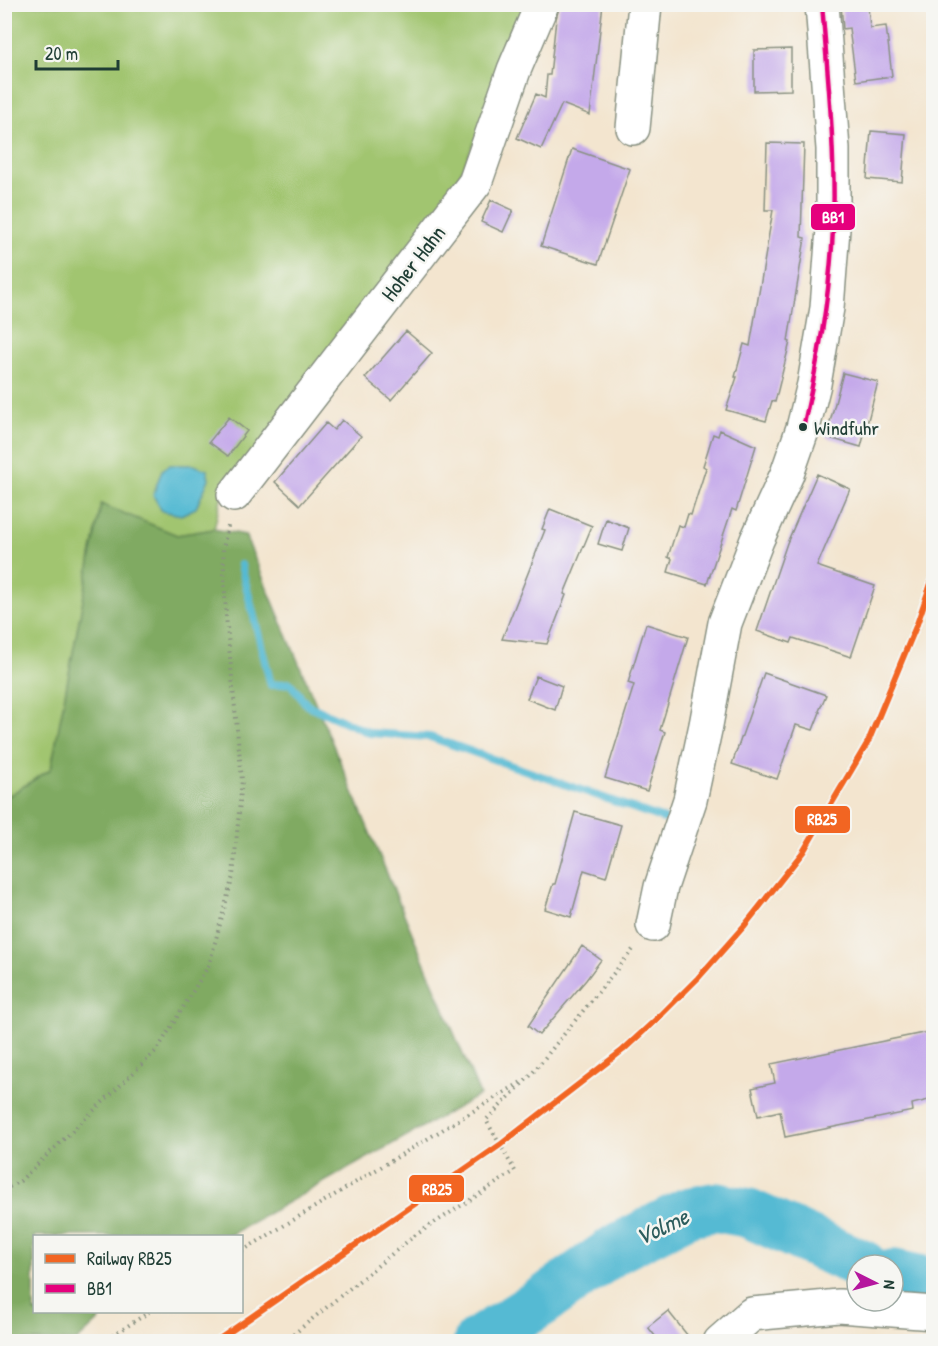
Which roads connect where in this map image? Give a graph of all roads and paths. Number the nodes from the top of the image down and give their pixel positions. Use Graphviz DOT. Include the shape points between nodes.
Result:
graph roads {
  1 [pos="542,4"];
  2 [pos="645,4"];
  3 [pos="822,4"];
  4 [pos="633,128"];
  5 [pos="234,495"];
  6 [pos="653,925"];
  7 [pos="530,1076"];
  8 [pos="4,1190"];
  9 [pos="243,1250"];
  10 [pos="146,1313"];
  11 [pos="933,1313"];
  12 [pos="103,1341"];
  13 [pos="284,1341"];
  14 [pos="720,1341"];
  1 -- 5 [label="street, Hoher Hahn" via="514,70 475,183"];
  2 -- 4 [label="street"];
  3 -- 6 [label="street" via="833,149 833,229 827,308 814,384 787,474 725,623 690,800 661,887"];
  5 -- 8 [label="path" via="224,548 226,616 242,780 233,876 209,965 158,1050 20,1181"];
  6 -- 7 [label="path"];
  7 -- 9 [label="path"];
  7 -- 13 [label="path" via="486,1120 515,1171 414,1236"];
  10 -- 12 [label="path"];
  11 -- 14 [label="street" via="839,1306 752,1314"];
}
